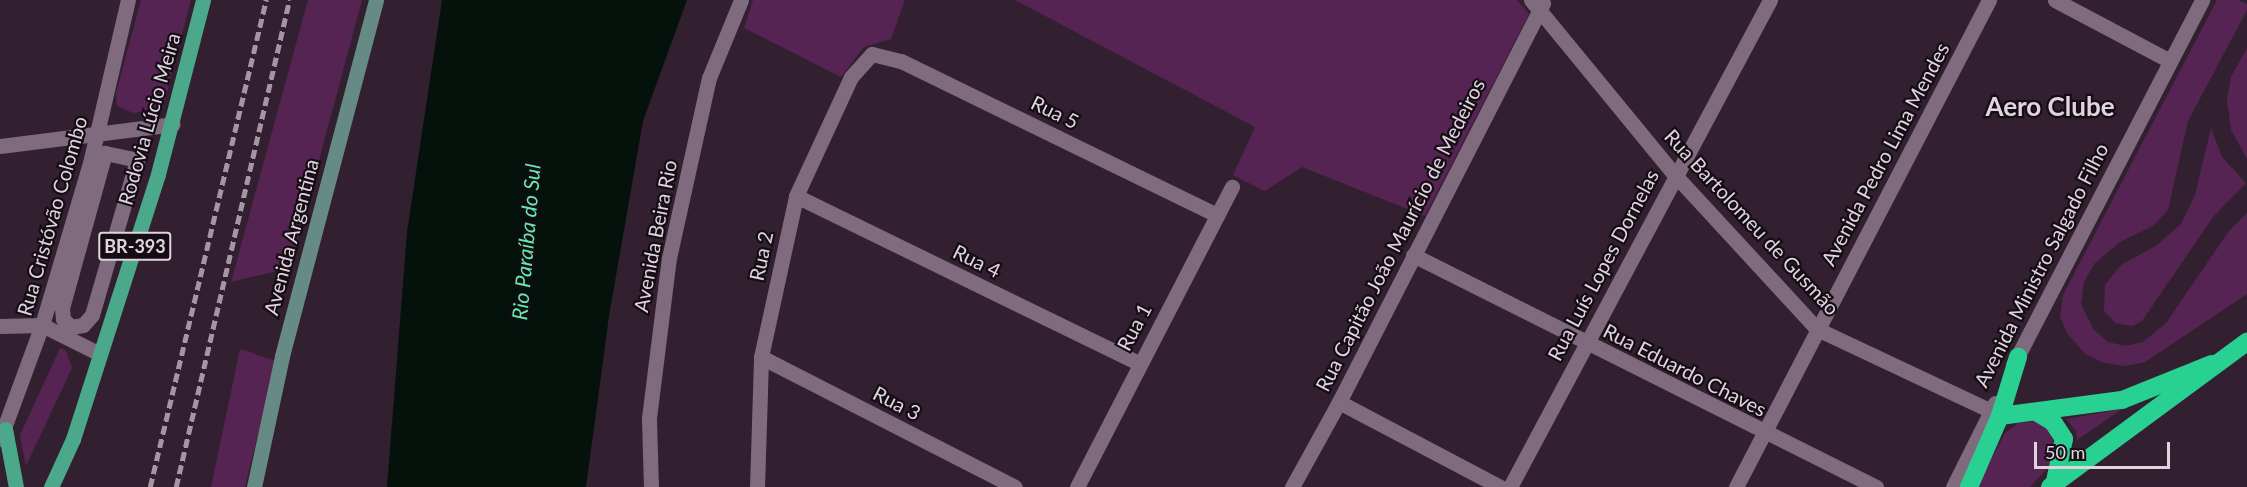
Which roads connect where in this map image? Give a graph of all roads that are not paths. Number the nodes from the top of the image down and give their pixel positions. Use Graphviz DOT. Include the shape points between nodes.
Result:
graph roads {
  1 [pos="128,0"];
  2 [pos="203,0"];
  3 [pos="376,0"];
  4 [pos="741,0"];
  5 [pos="1770,0"];
  6 [pos="1989,0"];
  7 [pos="2055,0"];
  8 [pos="2202,0"];
  9 [pos="1538,3"];
  10 [pos="872,54"];
  11 [pos="2170,61"];
  12 [pos="173,124"];
  13 [pos="99,132"];
  14 [pos="0,146"];
  15 [pos="137,160"];
  16 [pos="1674,174"];
  17 [pos="1232,188"];
  18 [pos="796,196"];
  19 [pos="1217,215"];
  20 [pos="1413,255"];
  21 [pos="42,325"];
  22 [pos="0,326"];
  23 [pos="1817,329"];
  24 [pos="2247,342"];
  25 [pos="1585,344"];
  26 [pos="100,354"];
  27 [pos="761,357"];
  28 [pos="2018,357"];
  29 [pos="1139,363"];
  30 [pos="2212,364"];
  31 [pos="1339,402"];
  32 [pos="2038,413"];
  33 [pos="1995,414"];
  34 [pos="3,434"];
  35 [pos="1765,434"];
  36 [pos="2053,484"];
  37 [pos="1968,485"];
  38 [pos="16,487"];
  39 [pos="51,487"];
  40 [pos="254,487"];
  41 [pos="651,487"];
  42 [pos="757,487"];
  43 [pos="1015,487"];
  44 [pos="1077,487"];
  45 [pos="1292,487"];
  46 [pos="1500,487"];
  47 [pos="1510,487"];
  48 [pos="1736,487"];
  49 [pos="1876,487"];
  50 [pos="1953,487"];
  1 -- 13 [label="street, Rua Cristóvão Colombo"];
  2 -- 12 [label="main road, Rodovia Lúcio Meira / BR-393"];
  3 -- 40 [label="street, Avenida Argentina" via="282,356"];
  4 -- 41 [label="street, Avenida Beira Rio" via="709,78 669,258 649,418"];
  5 -- 16 [label="street, Rua Luís Lopes Dornelas"];
  6 -- 23 [label="street, Avenida Pedro Lima Mendes"];
  7 -- 11 [label="street"];
  8 -- 11 [label="street, Avenida Ministro Salgado Filho"];
  9 -- 16 [label="street, Rua Bartolomeu de Gusmão"];
  9 -- 20 [label="street, Rua Capitão João Maurício de Medeiros"];
  10 -- 18 [label="street, Rua 2" via="851,77"];
  10 -- 19 [label="street, Rua 5" via="901,60"];
  11 -- 28 [label="street, Avenida Ministro Salgado Filho"];
  12 -- 13 [label="street"];
  12 -- 26 [label="main road, Rodovia Lúcio Meira / BR-393"];
  13 -- 14 [label="street"];
  13 -- 21 [label="street, Rua Cristóvão Colombo"];
  15 -- 15 [label="street" via="92,315 83,325 71,327 63,319 62,308 105,153"];
  16 -- 23 [label="street, Rua Bartolomeu de Gusmão"];
  16 -- 25 [label="street, Rua Luís Lopes Dornelas"];
  17 -- 19 [label="street, Rua 1"];
  18 -- 27 [label="street, Rua 2"];
  18 -- 29 [label="street, Rua 4"];
  19 -- 29 [label="street, Rua 1"];
  20 -- 25 [label="street, Rua Eduardo Chaves"];
  20 -- 31 [label="street, Rua Capitão João Maurício de Medeiros"];
  21 -- 22 [label="street"];
  21 -- 26 [label="street"];
  21 -- 34 [label="street, Rua Cristóvão Colombo"];
  23 -- 33 [label="street, Rua Bartolomeu de Gusmão"];
  23 -- 35 [label="street, Avenida Pedro Lima Mendes"];
  24 -- 30 [label="highway"];
  25 -- 35 [label="street, Rua Eduardo Chaves"];
  25 -- 47 [label="street, Rua Luís Lopes Dornelas"];
  26 -- 39 [label="main road, Rodovia Lúcio Meira / BR-393" via="73,439"];
  27 -- 42 [label="street, Rua 2"];
  27 -- 43 [label="street, Rua 3"];
  28 -- 33 [label="highway"];
  29 -- 44 [label="street, Rua 1"];
  30 -- 32 [label="highway" via="2122,400"];
  30 -- 36 [label="highway"];
  31 -- 45 [label="street, Rua Capitão João Maurício de Medeiros"];
  31 -- 46 [label="street"];
  32 -- 33 [label="highway"];
  32 -- 36 [label="highway" via="2053,422 2064,439"];
  33 -- 37 [label="highway"];
  33 -- 50 [label="street, Avenida Ministro Salgado Filho"];
  34 -- 38 [label="main road"];
  35 -- 48 [label="street, Avenida Pedro Lima Mendes"];
  35 -- 49 [label="street, Rua Eduardo Chaves"];
}
